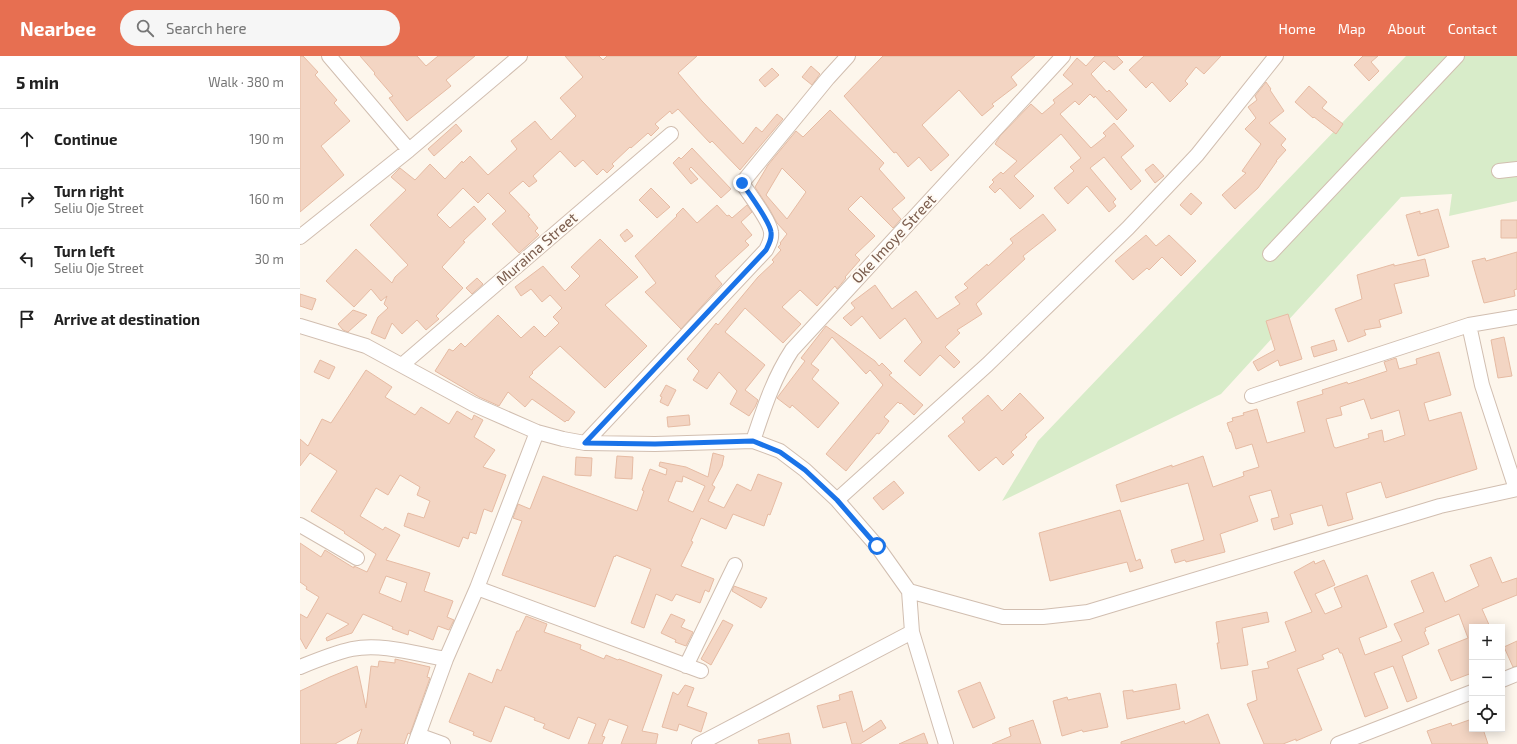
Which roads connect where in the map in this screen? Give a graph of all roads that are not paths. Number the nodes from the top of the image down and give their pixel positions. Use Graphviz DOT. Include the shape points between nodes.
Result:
graph roads {
  1 [pos="329,56"];
  2 [pos="520,56"];
  3 [pos="848,56"];
  4 [pos="1063,56"];
  5 [pos="1276,56"];
  6 [pos="1457,56"];
  7 [pos="671,134"];
  8 [pos="410,150"];
  9 [pos="1517,169"];
  10 [pos="1499,170"];
  11 [pos="300,237"];
  12 [pos="1270,254"];
  13 [pos="1517,317"];
  14 [pos="1469,325"];
  15 [pos="300,326"];
  16 [pos="402,364"];
  17 [pos="1252,396"];
  18 [pos="537,432"];
  19 [pos="753,441"];
  20 [pos="585,443"];
  21 [pos="1517,489"];
  22 [pos="837,500"];
  23 [pos="300,525"];
  24 [pos="358,558"];
  25 [pos="735,565"];
  26 [pos="476,588"];
  27 [pos="909,591"];
  28 [pos="912,632"];
  29 [pos="446,659"];
  30 [pos="686,666"];
  31 [pos="300,667"];
  32 [pos="701,671"];
  33 [pos="1517,674"];
  34 [pos="1505,679"];
  35 [pos="1469,693"];
  36 [pos="417,739"];
  37 [pos="443,744"];
  38 [pos="699,744"];
  39 [pos="946,744"];
  40 [pos="1338,744"];
  1 -- 8 [label="street"];
  2 -- 8 [label="street"];
  3 -- 20 [label="street" via="742,183 772,231 771,241 766,250"];
  4 -- 19 [label="street, Oke Imoye Street" via="792,350 780,368 771,389"];
  5 -- 22 [label="street" via="1197,155 1128,228 987,365"];
  6 -- 12 [label="street"];
  7 -- 16 [label="street, Muraina Street"];
  8 -- 11 [label="street"];
  9 -- 10 [label="street"];
  13 -- 14 [label="street"];
  14 -- 17 [label="street"];
  14 -- 21 [label="street" via="1482,385"];
  15 -- 16 [label="street" via="366,346"];
  16 -- 18 [label="street" via="473,404"];
  18 -- 20 [label="street"];
  18 -- 26 [label="street"];
  19 -- 20 [label="street"];
  19 -- 22 [label="street" via="780,452 805,470"];
  21 -- 27 [label="street" via="1440,506 1088,612 1043,617 1003,617"];
  22 -- 27 [label="street" via="877,546"];
  23 -- 24 [label="street"];
  25 -- 30 [label="street"];
  26 -- 29 [label="street"];
  26 -- 30 [label="street"];
  27 -- 28 [label="street"];
  28 -- 38 [label="street"];
  28 -- 39 [label="street"];
  29 -- 31 [label="street" via="378,648 353,649 328,655"];
  29 -- 36 [label="street"];
  30 -- 32 [label="street"];
  33 -- 34 [label="street"];
  35 -- 40 [label="street"];
  36 -- 37 [label="street"];
}
